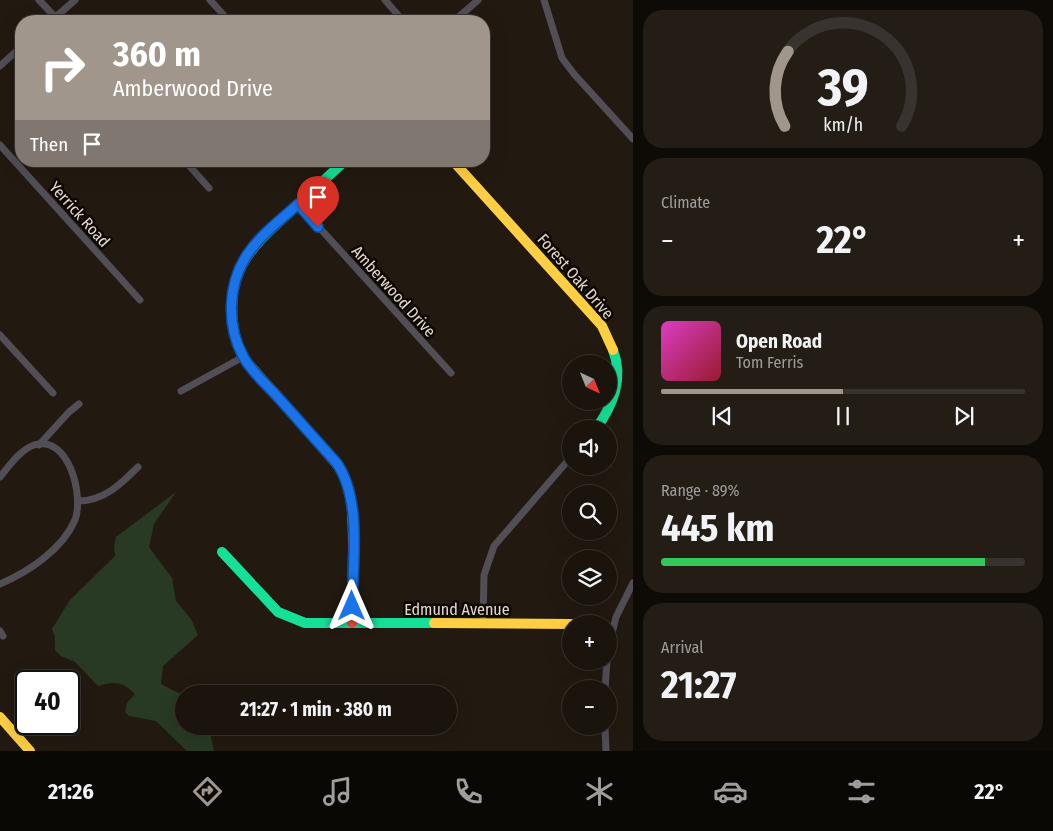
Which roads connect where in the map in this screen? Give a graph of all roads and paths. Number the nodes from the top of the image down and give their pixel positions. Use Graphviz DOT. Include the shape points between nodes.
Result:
graph roads {
  1 [pos="40,0"];
  2 [pos="75,0"];
  3 [pos="210,0"];
  4 [pos="385,0"];
  5 [pos="478,0"];
  6 [pos="544,0"];
  7 [pos="51,15"];
  8 [pos="60,15"];
  9 [pos="224,15"];
  10 [pos="398,15"];
  11 [pos="461,15"];
  12 [pos="15,52"];
  13 [pos="0,66"];
  14 [pos="633,139"];
  15 [pos="0,146"];
  16 [pos="15,162"];
  17 [pos="19,167"];
  18 [pos="190,167"];
  19 [pos="338,167"];
  20 [pos="458,167"];
  21 [pos="209,188"];
  22 [pos="298,204"];
  23 [pos="140,300"];
  24 [pos="0,335"];
  25 [pos="243,357"];
  26 [pos="451,373"];
  27 [pos="181,391"];
  28 [pos="53,393"];
  29 [pos="79,404"];
  30 [pos="602,420"];
  31 [pos="39,444"];
  32 [pos="138,467"];
  33 [pos="562,467"];
  34 [pos="0,476"];
  35 [pos="78,501"];
  36 [pos="222,552"];
  37 [pos="633,583"];
  38 [pos="0,584"];
  39 [pos="617,615"];
  40 [pos="352,623"];
  41 [pos="482,623"];
  42 [pos="562,624"];
  43 [pos="0,717"];
  44 [pos="605,735"];
  45 [pos="30,751"];
  46 [pos="606,751"];
  1 -- 7 [label="street"];
  2 -- 8 [label="street"];
  3 -- 9 [label="street"];
  4 -- 10 [label="street"];
  5 -- 11 [label="street"];
  6 -- 14 [label="street" via="562,58"];
  12 -- 13 [label="street"];
  15 -- 16 [label="street, Yerrick Road"];
  17 -- 23 [label="street, Yerrick Road"];
  18 -- 21 [label="street"];
  19 -- 22 [label="street"];
  20 -- 30 [label="street, Forest Oak Drive" via="602,326 609,338 618,366 617,386"];
  22 -- 25 [label="street" via="255,244 240,267 231,314"];
  22 -- 26 [label="street, Amberwood Drive"];
  24 -- 28 [label="street"];
  25 -- 27 [label="street"];
  25 -- 40 [label="street" via="336,462 346,479 353,518"];
  29 -- 31 [label="street"];
  31 -- 34 [label="street" via="23,452"];
  31 -- 35 [label="street" via="54,448 64,458 76,483"];
  32 -- 35 [label="street" via="111,491 92,500"];
  33 -- 41 [label="street" via="494,546 484,575"];
  35 -- 38 [label="street" via="75,519 60,542 30,568"];
  36 -- 40 [label="street, Edmund Avenue" via="268,604 284,616 306,623"];
  37 -- 39 [label="street"];
  40 -- 41 [label="street, Edmund Avenue"];
  41 -- 42 [label="street, Edmund Avenue"];
  43 -- 45 [label="street"];
  44 -- 46 [label="street"];
}
